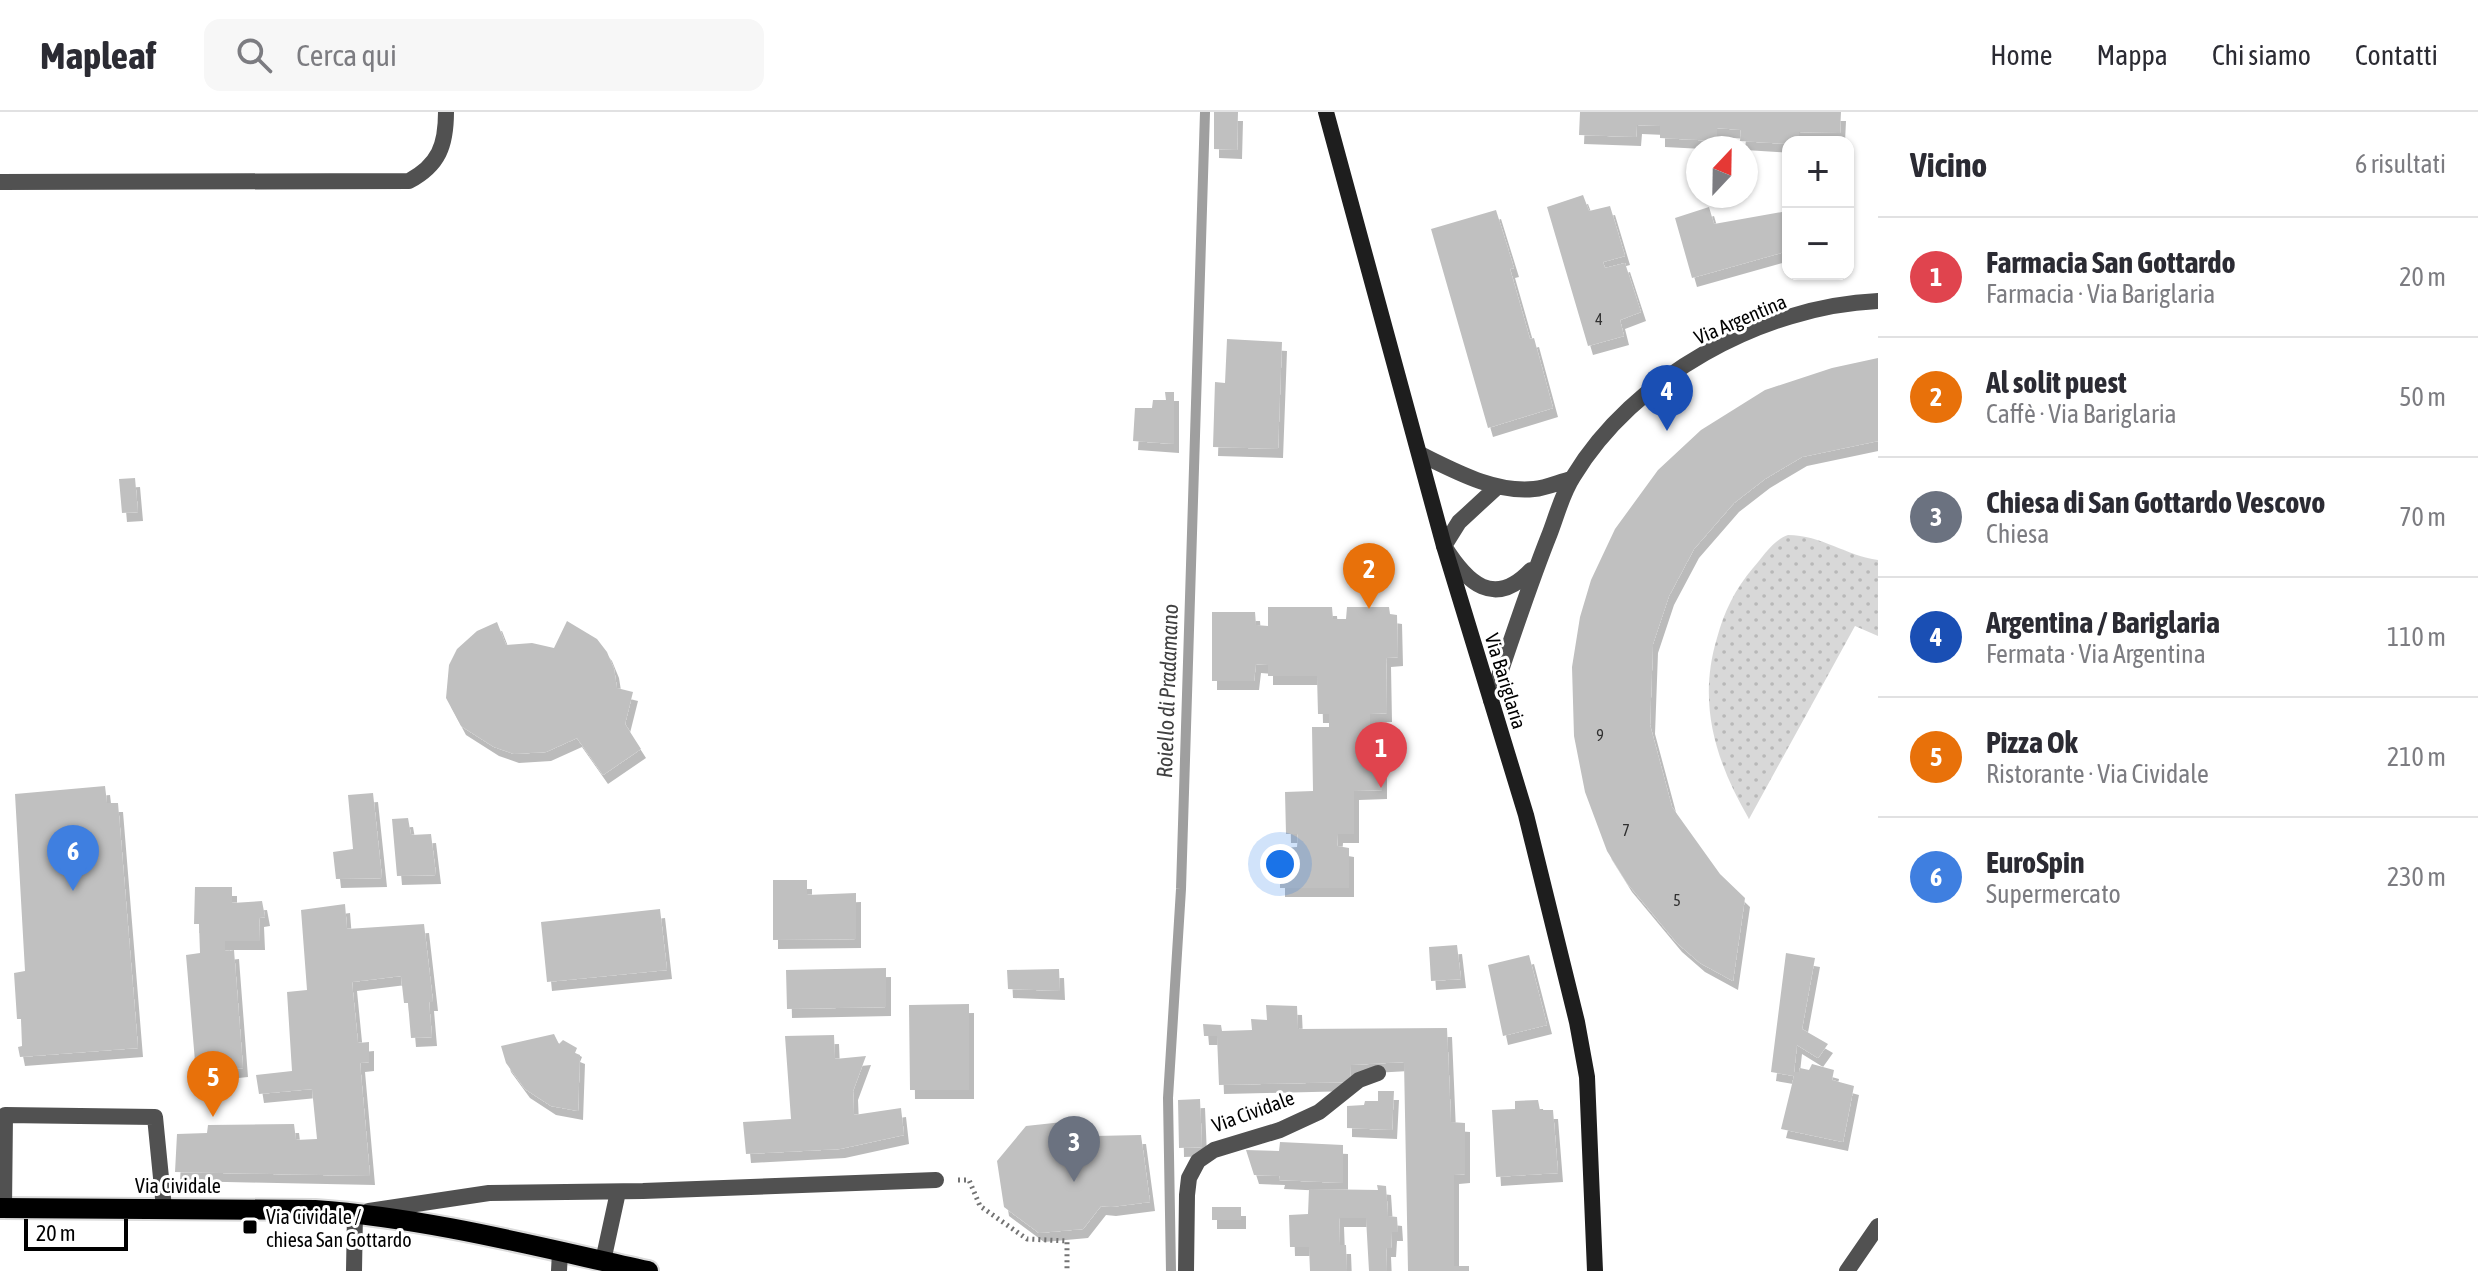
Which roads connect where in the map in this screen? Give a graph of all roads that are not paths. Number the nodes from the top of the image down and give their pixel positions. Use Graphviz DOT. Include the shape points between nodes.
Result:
graph roads {
  1 [pos="446,112"];
  2 [pos="1326,112"];
  3 [pos="0,182"];
  4 [pos="1878,301"];
  5 [pos="1420,454"];
  6 [pos="1571,479"];
  7 [pos="1497,487"];
  8 [pos="1444,546"];
  9 [pos="1537,564"];
  10 [pos="1491,700"];
  11 [pos="1378,1073"];
  12 [pos="936,1180"];
  13 [pos="618,1192"];
  14 [pos="2,1208"];
  15 [pos="164,1208"];
  16 [pos="355,1213"];
  17 [pos="1878,1226"];
  18 [pos="559,1261"];
  19 [pos="603,1261"];
  20 [pos="354,1271"];
  21 [pos="648,1271"];
  22 [pos="1186,1271"];
  23 [pos="1595,1271"];
  24 [pos="1847,1271"];
  1 -- 3 [label="street" via="440,153 426,172 409,181"];
  2 -- 5 [label="street, Via Bariglaria"];
  4 -- 6 [label="street, Via Argentina" via="1789,318 1726,342 1671,373 1629,406"];
  5 -- 7 [label="street"];
  5 -- 8 [label="street, Via Bariglaria"];
  6 -- 7 [label="street" via="1534,489"];
  6 -- 9 [label="street, Via Argentina"];
  7 -- 8 [label="street" via="1459,522"];
  8 -- 9 [label="street, Via Argentina" via="1460,571 1480,586 1499,591 1518,584"];
  8 -- 10 [label="street, Via Bariglaria"];
  9 -- 10 [label="street, Via Argentina"];
  10 -- 23 [label="street, Via Bariglaria" via="1526,815 1583,1051"];
  11 -- 22 [label="street, Via Cividale" via="1359,1080 1319,1112 1214,1150 1198,1161 1187,1195"];
  12 -- 13 [label="street, Via Cividale"];
  13 -- 16 [label="street, Via Cividale" via="489,1193"];
  13 -- 19 [label="street"];
  14 -- 15 [label="main road, Via Cividale"];
  14 -- 15 [label="street" via="5,1115 155,1117"];
  15 -- 16 [label="main road, Via Cividale"];
  16 -- 18 [label="main road, Via Cividale" via="430,1223"];
  16 -- 20 [label="street"];
  17 -- 24 [label="street"];
  18 -- 19 [label="main road, Via Cividale"];
  19 -- 21 [label="main road, Via Cividale"];
}
